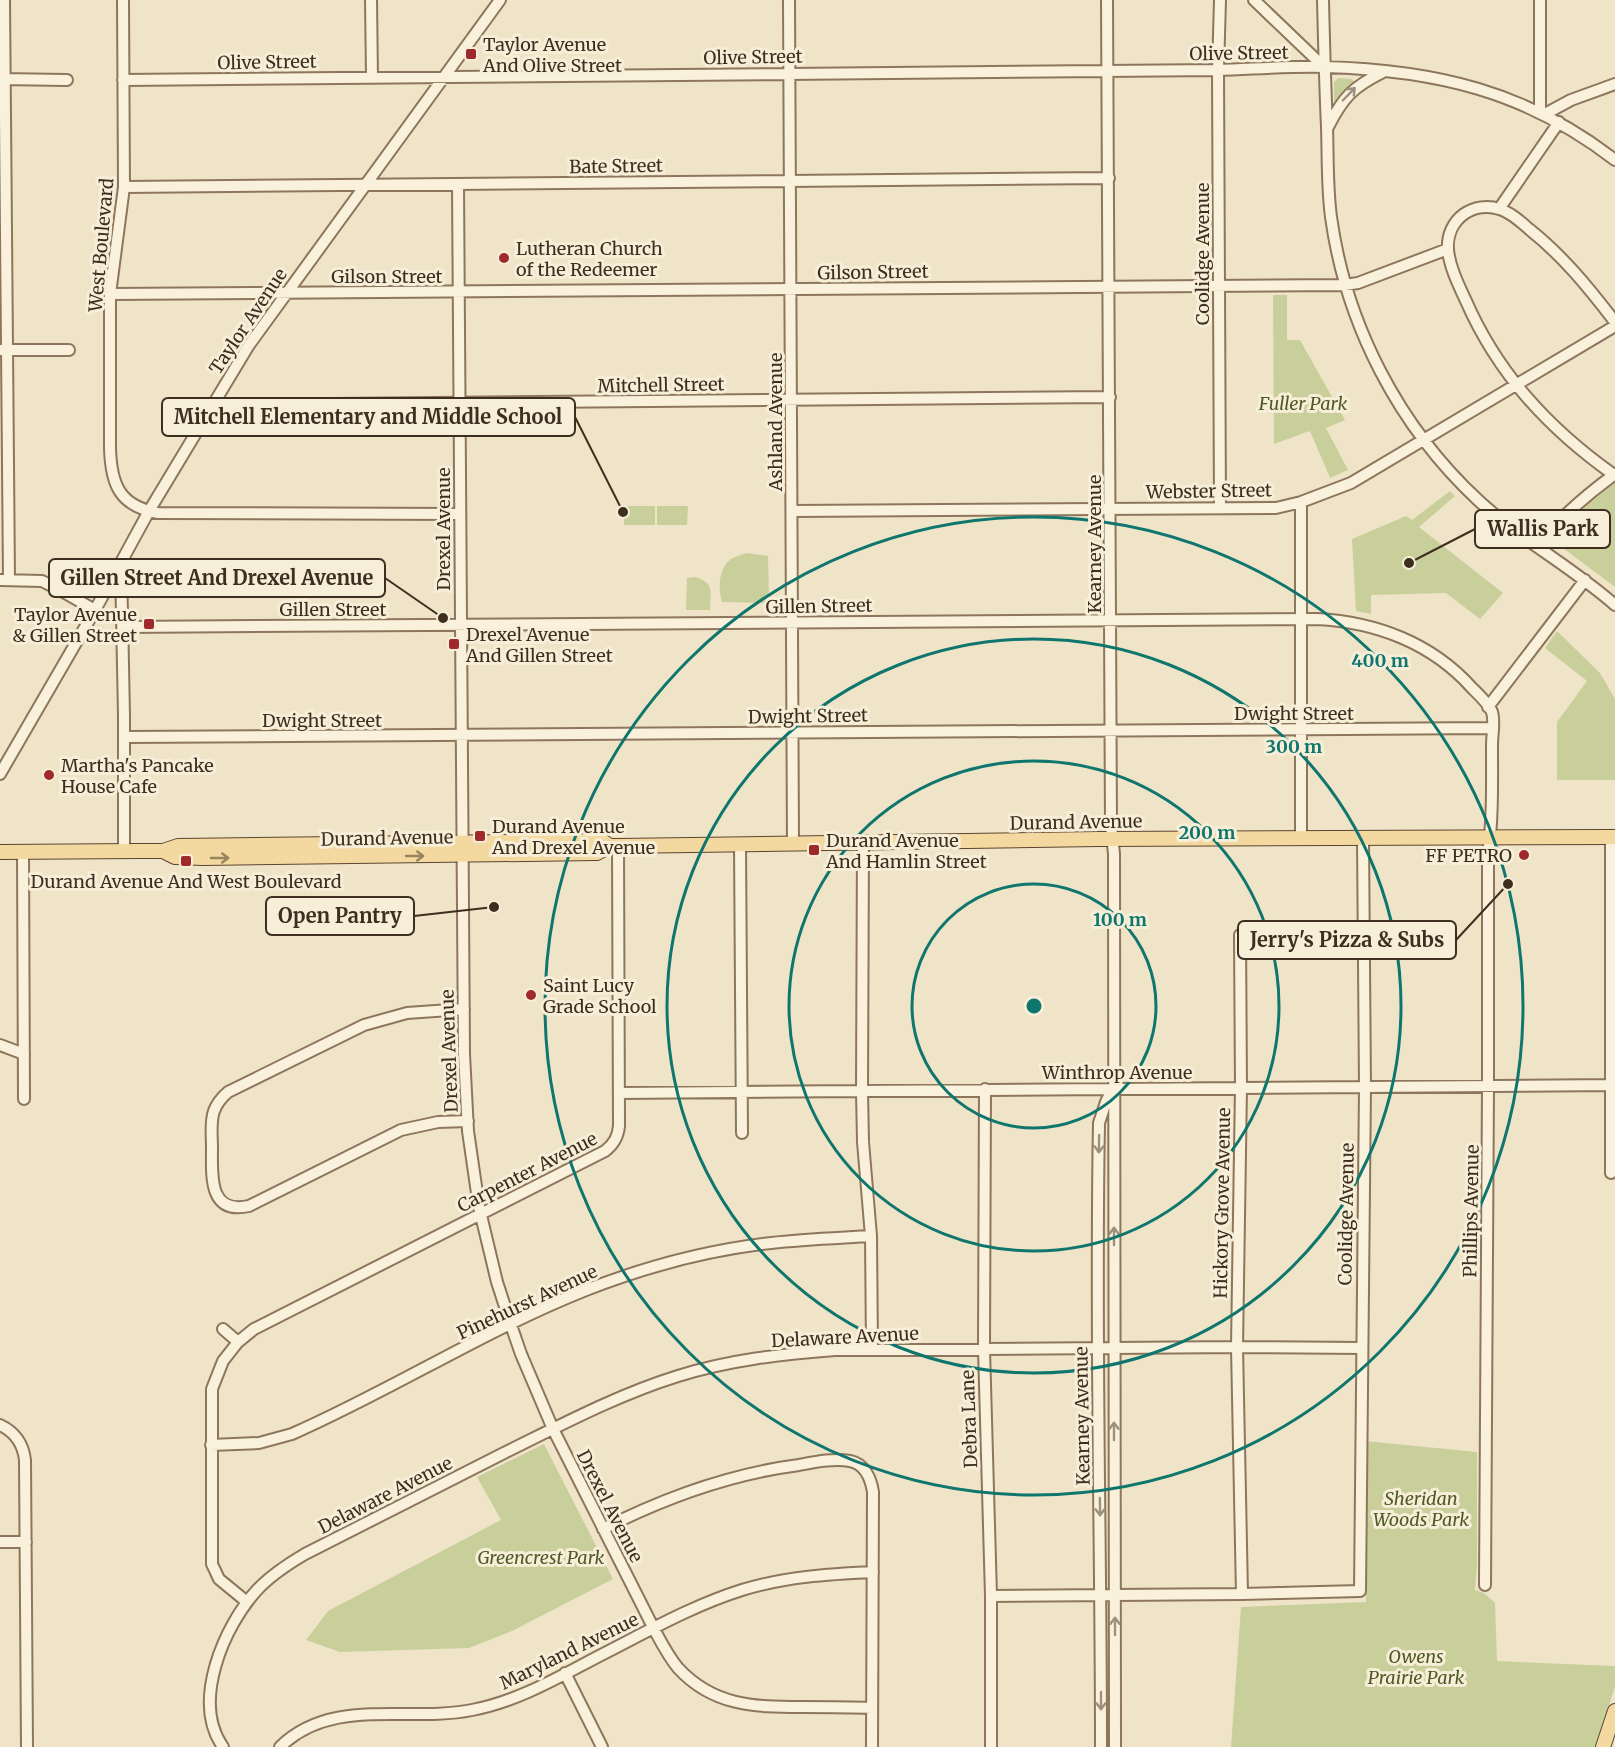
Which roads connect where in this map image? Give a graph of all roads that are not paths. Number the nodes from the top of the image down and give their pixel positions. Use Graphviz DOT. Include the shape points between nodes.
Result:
graph roads {
  1 [pos="4,0"];
  2 [pos="123,0"];
  3 [pos="371,0"];
  4 [pos="500,0"];
  5 [pos="789,0"];
  6 [pos="1107,0"];
  7 [pos="1220,0"];
  8 [pos="1254,0"];
  9 [pos="1323,0"];
  10 [pos="1540,0"];
  11 [pos="1324,67"];
  12 [pos="1108,70"];
  13 [pos="1218,70"];
  14 [pos="1384,72"];
  15 [pos="789,73"];
  16 [pos="444,76"];
  17 [pos="372,77"];
  18 [pos="2,79"];
  19 [pos="67,80"];
  20 [pos="123,80"];
  21 [pos="1615,84"];
  22 [pos="1543,113"];
  23 [pos="1558,122"];
  24 [pos="1327,128"];
  25 [pos="1615,160"];
  26 [pos="1108,178"];
  27 [pos="790,181"];
  28 [pos="458,184"];
  29 [pos="365,185"];
  30 [pos="124,187"];
  31 [pos="1499,208"];
  32 [pos="1448,249"];
  33 [pos="1345,285"];
  34 [pos="1109,286"];
  35 [pos="1219,286"];
  36 [pos="790,289"];
  37 [pos="458,292"];
  38 [pos="110,294"];
  39 [pos="286,294"];
  40 [pos="1615,324"];
  41 [pos="3,350"];
  42 [pos="69,350"];
  43 [pos="1515,385"];
  44 [pos="1110,397"];
  45 [pos="791,400"];
  46 [pos="459,403"];
  47 [pos="213,405"];
  48 [pos="1424,441"];
  49 [pos="1614,475"];
  50 [pos="1301,502"];
  51 [pos="1110,508"];
  52 [pos="1220,508"];
  53 [pos="149,511"];
  54 [pos="792,511"];
  55 [pos="460,514"];
  56 [pos="1536,546"];
  57 [pos="121,562"];
  58 [pos="4,580"];
  59 [pos="1585,580"];
  60 [pos="1615,605"];
  61 [pos="95,610"];
  62 [pos="1301,619"];
  63 [pos="1111,620"];
  64 [pos="792,622"];
  65 [pos="460,625"];
  66 [pos="123,627"];
  67 [pos="1488,707"];
  68 [pos="1492,728"];
  69 [pos="1302,729"];
  70 [pos="1112,730"];
  71 [pos="791,733"];
  72 [pos="461,736"];
  73 [pos="124,737"];
  74 [pos="0,774"];
  75 [pos="1490,837"];
  76 [pos="1613,837"];
  77 [pos="1363,838"];
  78 [pos="1112,839"];
  79 [pos="1301,839"];
  80 [pos="864,842"];
  81 [pos="792,843"];
  82 [pos="740,845"];
  83 [pos="614,846"];
  84 [pos="462,849"];
  85 [pos="124,850"];
  86 [pos="0,852"];
  87 [pos="22,852"];
  88 [pos="1364,934"];
  89 [pos="464,1009"];
  90 [pos="0,1045"];
  91 [pos="24,1054"];
  92 [pos="1614,1085"];
  93 [pos="1488,1086"];
  94 [pos="1241,1087"];
  95 [pos="1365,1087"];
  96 [pos="1113,1088"];
  97 [pos="985,1089"];
  98 [pos="862,1091"];
  99 [pos="742,1092"];
  100 [pos="619,1093"];
  101 [pos="24,1099"];
  102 [pos="468,1121"];
  103 [pos="742,1133"];
  104 [pos="1611,1173"];
  105 [pos="481,1214"];
  106 [pos="871,1236"];
  107 [pos="511,1325"];
  108 [pos="223,1329"];
  109 [pos="238,1342"];
  110 [pos="1237,1347"];
  111 [pos="1362,1348"];
  112 [pos="872,1349"];
  113 [pos="984,1349"];
  114 [pos="1098,1349"];
  115 [pos="1114,1349"];
  116 [pos="4,1427"];
  117 [pos="553,1429"];
  118 [pos="211,1445"];
  119 [pos="603,1529"];
  120 [pos="0,1542"];
  121 [pos="26,1542"];
  122 [pos="873,1572"];
  123 [pos="1485,1585"];
  124 [pos="1242,1594"];
  125 [pos="1101,1595"];
  126 [pos="1115,1595"];
  127 [pos="991,1596"];
  128 [pos="247,1602"];
  129 [pos="654,1629"];
  130 [pos="565,1673"];
  131 [pos="872,1707"];
  132 [pos="1615,1711"];
  133 [pos="27,1747"];
  134 [pos="223,1747"];
  135 [pos="280,1747"];
  136 [pos="602,1747"];
  137 [pos="872,1747"];
  138 [pos="991,1747"];
  139 [pos="1101,1747"];
  140 [pos="1115,1747"];
  141 [pos="1603,1747"];
  1 -- 18 [label="street"];
  2 -- 20 [label="street, West Boulevard"];
  3 -- 17 [label="street"];
  4 -- 16 [label="street, Taylor Avenue"];
  5 -- 15 [label="street, Ashland Avenue"];
  6 -- 12 [label="street, Kearney Avenue"];
  7 -- 13 [label="street, Coolidge Avenue"];
  8 -- 11 [label="street"];
  9 -- 11 [label="street"];
  10 -- 22 [label="street"];
  11 -- 13 [label="street, Olive Street"];
  11 -- 14 [label="street, Olive Street"];
  11 -- 24 [label="street"];
  12 -- 13 [label="street, Olive Street"];
  12 -- 15 [label="street, Olive Street"];
  12 -- 26 [label="street, Kearney Avenue"];
  13 -- 35 [label="street, Coolidge Avenue"];
  14 -- 22 [label="street, Olive Street" via="1460,83"];
  24 -- 14 [label="street, one-way" via="1348,94"];
  15 -- 16 [label="street, Olive Street"];
  15 -- 27 [label="street, Ashland Avenue"];
  16 -- 17 [label="street, Olive Street"];
  16 -- 29 [label="street, Taylor Avenue"];
  17 -- 20 [label="street, Olive Street"];
  18 -- 19 [label="street"];
  18 -- 41 [label="street"];
  20 -- 30 [label="street, West Boulevard"];
  21 -- 22 [label="street"];
  22 -- 23 [label="street, Olive Street"];
  23 -- 25 [label="street, Olive Street"];
  23 -- 31 [label="street"];
  24 -- 33 [label="street" via="1331,217"];
  26 -- 27 [label="street, Bate Street"];
  26 -- 34 [label="street, Kearney Avenue"];
  27 -- 28 [label="street, Bate Street"];
  27 -- 36 [label="street, Ashland Avenue"];
  28 -- 29 [label="street, Bate Street"];
  28 -- 37 [label="street, Drexel Avenue"];
  29 -- 30 [label="street, Bate Street"];
  29 -- 39 [label="street, Taylor Avenue"];
  30 -- 38 [label="street, West Boulevard"];
  31 -- 32 [label="street" via="1482,207 1466,212 1452,227"];
  31 -- 40 [label="street" via="1561,256"];
  32 -- 33 [label="street, Gilson Street"];
  32 -- 43 [label="street" via="1474,321"];
  33 -- 35 [label="street, Gilson Street"];
  33 -- 48 [label="street" via="1376,364"];
  34 -- 35 [label="street, Gilson Street"];
  34 -- 36 [label="street, Gilson Street"];
  34 -- 44 [label="street, Kearney Avenue"];
  35 -- 52 [label="street, Coolidge Avenue"];
  36 -- 37 [label="street, Gilson Street"];
  36 -- 45 [label="street, Ashland Avenue"];
  37 -- 39 [label="street, Gilson Street"];
  37 -- 46 [label="street, Drexel Avenue"];
  38 -- 39 [label="street, Gilson Street"];
  38 -- 53 [label="street, West Boulevard" via="111,472 122,494"];
  39 -- 47 [label="street, Taylor Avenue"];
  40 -- 43 [label="street, Webster Street"];
  41 -- 42 [label="street"];
  41 -- 58 [label="street"];
  43 -- 48 [label="street, Webster Street"];
  43 -- 49 [label="street" via="1562,435"];
  44 -- 45 [label="street, Mitchell Street"];
  44 -- 51 [label="street, Kearney Avenue"];
  45 -- 46 [label="street, Mitchell Street"];
  45 -- 54 [label="street, Ashland Avenue"];
  46 -- 47 [label="street, Mitchell Street"];
  46 -- 55 [label="street, Drexel Avenue"];
  47 -- 53 [label="street, Taylor Avenue"];
  48 -- 50 [label="street, Webster Street" via="1351,483"];
  48 -- 56 [label="street" via="1479,501"];
  49 -- 56 [label="street" via="1563,517"];
  50 -- 52 [label="street, Webster Street" via="1275,508"];
  50 -- 62 [label="street"];
  51 -- 52 [label="street, Webster Street"];
  51 -- 54 [label="street, Webster Street"];
  51 -- 63 [label="street, Kearney Avenue"];
  53 -- 55 [label="street"];
  53 -- 57 [label="street, Taylor Avenue"];
  54 -- 64 [label="street, Ashland Avenue"];
  55 -- 65 [label="street, Drexel Avenue"];
  56 -- 59 [label="street"];
  57 -- 61 [label="street, Taylor Avenue"];
  57 -- 66 [label="street"];
  58 -- 61 [label="street" via="50,584"];
  59 -- 60 [label="street"];
  59 -- 67 [label="street"];
  61 -- 74 [label="street, Taylor Avenue"];
  62 -- 63 [label="street, Gillen Street"];
  62 -- 67 [label="street, Gillen Street" via="1355,623 1406,639 1454,670"];
  62 -- 69 [label="street"];
  63 -- 64 [label="street, Gillen Street"];
  63 -- 70 [label="street, Kearney Avenue"];
  64 -- 65 [label="street, Gillen Street"];
  64 -- 71 [label="street, Ashland Avenue"];
  65 -- 66 [label="street, Gillen Street"];
  65 -- 72 [label="street, Drexel Avenue"];
  66 -- 73 [label="street"];
  67 -- 68 [label="street, Phillips Avenue"];
  68 -- 69 [label="street, Dwight Street"];
  68 -- 75 [label="street, Phillips Avenue"];
  69 -- 70 [label="street, Dwight Street"];
  69 -- 79 [label="street"];
  70 -- 71 [label="street, Dwight Street"];
  70 -- 78 [label="street, Kearney Avenue"];
  71 -- 72 [label="street, Dwight Street"];
  71 -- 81 [label="street, Ashland Avenue"];
  72 -- 73 [label="street, Dwight Street"];
  72 -- 84 [label="street, Drexel Avenue"];
  73 -- 85 [label="street"];
  75 -- 76 [label="main road, Durand Avenue"];
  75 -- 77 [label="main road, Durand Avenue"];
  75 -- 93 [label="street, Phillips Avenue"];
  76 -- 92 [label="street"];
  77 -- 79 [label="main road, Durand Avenue"];
  77 -- 88 [label="street, Coolidge Avenue"];
  78 -- 79 [label="main road, Durand Avenue"];
  78 -- 80 [label="main road, Durand Avenue"];
  78 -- 96 [label="street, Kearney Avenue"];
  80 -- 81 [label="main road, Durand Avenue"];
  80 -- 98 [label="street"];
  81 -- 82 [label="main road, Durand Avenue"];
  82 -- 83 [label="main road, Durand Avenue"];
  82 -- 99 [label="street"];
  83 -- 84 [label="main road, Durand Avenue" via="600,853"];
  83 -- 100 [label="street, Carpenter Avenue"];
  84 -- 85 [label="main road, Durand Avenue" via="203,858"];
  84 -- 89 [label="street, Drexel Avenue"];
  85 -- 87 [label="main road, Durand Avenue"];
  86 -- 87 [label="main road, Durand Avenue"];
  87 -- 91 [label="street"];
  88 -- 94 [label="street, Hickory Grove Avenue" via="1240,935"];
  88 -- 95 [label="street, Coolidge Avenue"];
  89 -- 102 [label="street, Drexel Avenue"];
  89 -- 102 [label="street" via="407,1013 364,1025 228,1092 217,1104 212,1119 214,1191 231,1206 242,1208 401,1130 438,1122"];
  90 -- 91 [label="street"];
  91 -- 101 [label="street"];
  92 -- 93 [label="street, Winthrop Avenue"];
  92 -- 104 [label="street"];
  93 -- 95 [label="street, Winthrop Avenue"];
  93 -- 123 [label="street, Phillips Avenue"];
  94 -- 95 [label="street, Winthrop Avenue"];
  94 -- 96 [label="street, Winthrop Avenue"];
  94 -- 110 [label="street, Hickory Grove Avenue"];
  95 -- 111 [label="street, Coolidge Avenue"];
  96 -- 97 [label="street, Winthrop Avenue"];
  96 -- 114 [label="street, Kearney Avenue, one-way" via="1099,1123"];
  115 -- 96 [label="street, Kearney Avenue, one-way"];
  97 -- 98 [label="street, Winthrop Avenue"];
  97 -- 113 [label="street, Debra Lane"];
  98 -- 99 [label="street, Winthrop Avenue"];
  98 -- 106 [label="street"];
  99 -- 100 [label="street, Winthrop Avenue"];
  99 -- 103 [label="street"];
  100 -- 105 [label="street, Carpenter Avenue" via="618,1133 611,1147"];
  102 -- 105 [label="street, Drexel Avenue"];
  105 -- 107 [label="street, Drexel Avenue"];
  105 -- 109 [label="street, Carpenter Avenue" via="254,1329"];
  106 -- 107 [label="street, Pinehurst Avenue" via="772,1243 708,1253 586,1290"];
  106 -- 112 [label="street"];
  107 -- 117 [label="street, Drexel Avenue"];
  107 -- 118 [label="street, Pinehurst Avenue" via="292,1434 259,1443"];
  108 -- 109 [label="street"];
  109 -- 118 [label="street, Carpenter Avenue" via="219,1367 212,1389"];
  110 -- 111 [label="street, Delaware Avenue"];
  110 -- 115 [label="street, Delaware Avenue"];
  110 -- 124 [label="street, Hickory Grove Avenue"];
  111 -- 124 [label="street, Coolidge Avenue" via="1360,1591"];
  112 -- 113 [label="street, Delaware Avenue"];
  112 -- 117 [label="street, Delaware Avenue" via="785,1354 678,1376 627,1394"];
  113 -- 114 [label="street, Delaware Avenue"];
  113 -- 127 [label="street, Debra Lane"];
  114 -- 115 [label="street, Delaware Avenue"];
  114 -- 125 [label="street, Kearney Avenue, one-way"];
  126 -- 115 [label="street, Kearney Avenue, one-way"];
  116 -- 121 [label="street" via="16,1436 24,1451"];
  117 -- 119 [label="street, Drexel Avenue"];
  117 -- 128 [label="street, Delaware Avenue" via="292,1561"];
  118 -- 128 [label="street, Carpenter Avenue" via="212,1564 219,1579"];
  119 -- 122 [label="street" via="706,1484 817,1462 850,1461 862,1468 871,1481"];
  119 -- 129 [label="street, Drexel Avenue"];
  120 -- 121 [label="street"];
  121 -- 133 [label="street"];
  122 -- 129 [label="street, Maryland Avenue" via="812,1576 743,1590"];
  122 -- 131 [label="street"];
  124 -- 126 [label="street"];
  125 -- 126 [label="street"];
  125 -- 127 [label="street"];
  125 -- 139 [label="street, Kearney Avenue, one-way"];
  140 -- 126 [label="street, Kearney Avenue, one-way"];
  127 -- 138 [label="street, Debra Lane"];
  128 -- 134 [label="street, Delaware Avenue" via="224,1640 212,1683 211,1714"];
  129 -- 130 [label="street, Maryland Avenue"];
  129 -- 131 [label="street, Drexel Avenue" via="671,1660 685,1675 723,1699 761,1707"];
  130 -- 135 [label="street, Maryland Avenue" via="510,1700 471,1710 327,1719 302,1730"];
  130 -- 136 [label="street"];
  131 -- 137 [label="street"];
  132 -- 141 [label="main road"];
}
